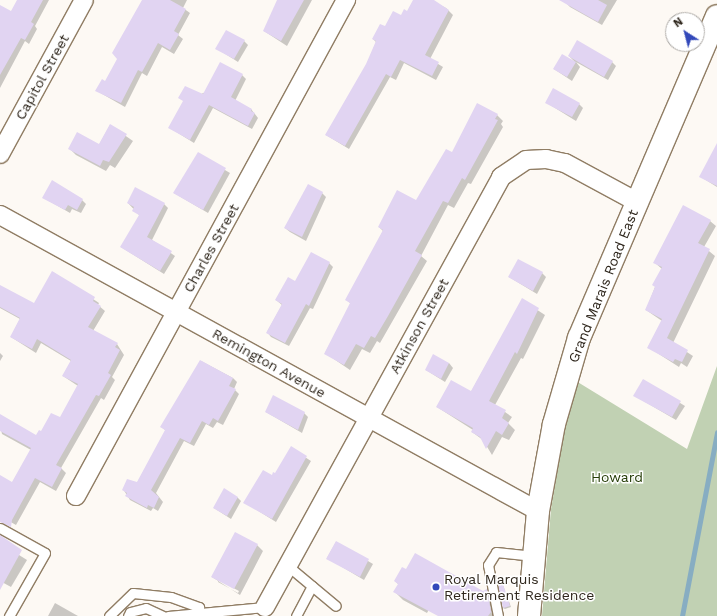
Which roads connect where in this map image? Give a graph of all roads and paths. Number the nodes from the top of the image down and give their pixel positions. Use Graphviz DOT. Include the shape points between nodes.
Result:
graph roads {
  1 [pos="84,0"];
  2 [pos="346,0"];
  3 [pos="717,16"];
  4 [pos="0,154"];
  5 [pos="637,202"];
  6 [pos="0,215"];
  7 [pos="176,312"];
  8 [pos="369,418"];
  9 [pos="76,496"];
  10 [pos="538,511"];
  11 [pos="0,528"];
  12 [pos="534,556"];
  13 [pos="288,566"];
  14 [pos="312,586"];
  15 [pos="336,606"];
  16 [pos="265,607"];
  17 [pos="198,615"];
  18 [pos="9,616"];
  19 [pos="108,616"];
  20 [pos="128,616"];
  21 [pos="163,616"];
  22 [pos="168,616"];
  23 [pos="296,616"];
  24 [pos="498,616"];
  25 [pos="529,616"];
  1 -- 4 [label="street, Capitol Street"];
  2 -- 7 [label="street, Charles Street"];
  3 -- 5 [label="street, Grand Marais Road East"];
  5 -- 8 [label="street, Atkinson Street" via="565,163 546,158 526,160 501,177"];
  5 -- 10 [label="street, Grand Marais Road East" via="580,338 554,424"];
  6 -- 7 [label="street, Remington Avenue"];
  7 -- 8 [label="street, Remington Avenue"];
  7 -- 9 [label="street, Charles Street"];
  8 -- 10 [label="street, Remington Avenue"];
  8 -- 13 [label="street, Atkinson Street"];
  10 -- 12 [label="street, Grand Marais Road East"];
  11 -- 18 [label="lane" via="45,553"];
  12 -- 24 [label="lane" via="496,552 488,565"];
  12 -- 25 [label="street, Grand Marais Road East"];
  13 -- 14 [label="lane"];
  13 -- 16 [label="street, Atkinson Street"];
  14 -- 15 [label="lane"];
  14 -- 23 [label="lane"];
  16 -- 17 [label="lane"];
  17 -- 19 [label="lane" via="199,607 171,597 133,593"];
  17 -- 22 [label="lane"];
  20 -- 21 [label="lane" via="130,612 146,608"];
}
